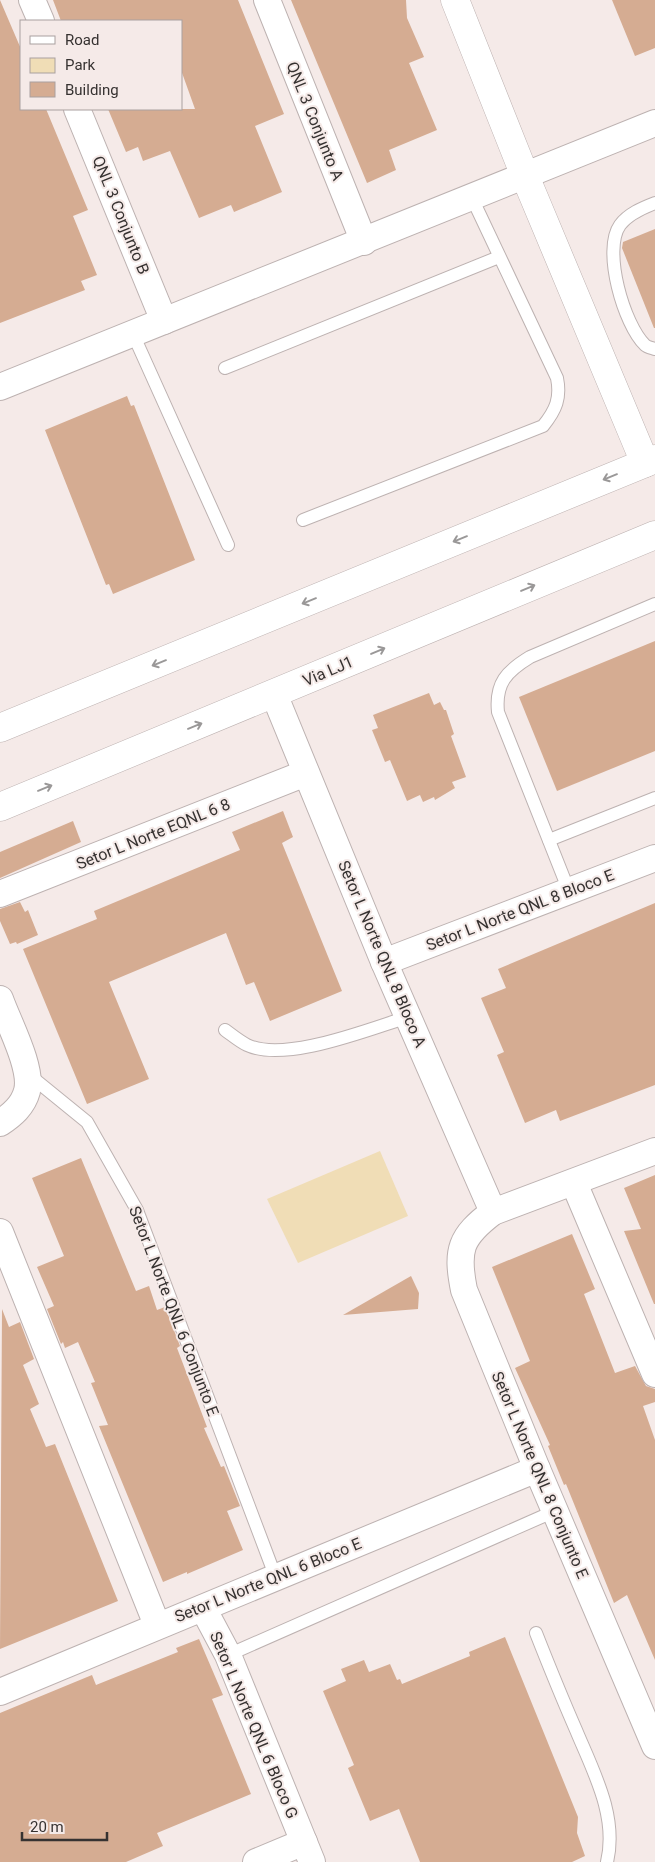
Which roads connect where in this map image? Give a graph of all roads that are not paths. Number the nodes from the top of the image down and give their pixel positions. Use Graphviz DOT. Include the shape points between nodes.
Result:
graph roads {
  1 [pos="32,0"];
  2 [pos="267,0"];
  3 [pos="455,0"];
  4 [pos="41,20"];
  5 [pos="77,110"];
  6 [pos="655,123"];
  7 [pos="525,176"];
  8 [pos="472,198"];
  9 [pos="655,203"];
  10 [pos="364,242"];
  11 [pos="499,257"];
  12 [pos="164,321"];
  13 [pos="133,334"];
  14 [pos="655,350"];
  15 [pos="225,368"];
  16 [pos="0,387"];
  17 [pos="650,461"];
  18 [pos="303,520"];
  19 [pos="655,535"];
  20 [pos="228,545"];
  21 [pos="655,604"];
  22 [pos="274,694"];
  23 [pos="0,728"];
  24 [pos="306,773"];
  25 [pos="655,798"];
  26 [pos="0,807"];
  27 [pos="549,840"];
  28 [pos="655,858"];
  29 [pos="569,891"];
  30 [pos="0,894"];
  31 [pos="384,962"];
  32 [pos="0,999"];
  33 [pos="408,1017"];
  34 [pos="225,1030"];
  35 [pos="28,1074"];
  36 [pos="0,1122"];
  37 [pos="655,1151"];
  38 [pos="574,1183"];
  39 [pos="493,1212"];
  40 [pos="0,1232"];
  41 [pos="655,1374"];
  42 [pos="537,1469"];
  43 [pos="554,1511"];
  44 [pos="276,1578"];
  45 [pos="203,1608"];
  46 [pos="157,1625"];
  47 [pos="536,1634"];
  48 [pos="228,1654"];
  49 [pos="0,1692"];
  50 [pos="650,1716"];
  51 [pos="655,1746"];
  52 [pos="308,1852"];
  53 [pos="256,1862"];
  54 [pos="607,1862"];
  1 -- 4 [label="street"];
  2 -- 10 [label="street, QNL 3 Conjunto A"];
  3 -- 7 [label="main road"];
  5 -- 12 [label="street, QNL 3 Conjunto B"];
  6 -- 7 [label="street"];
  7 -- 8 [label="street"];
  7 -- 17 [label="main road"];
  8 -- 10 [label="street"];
  8 -- 11 [label="lane"];
  9 -- 14 [label="lane" via="636,211 619,226 613,242 614,273 626,314 645,345"];
  10 -- 12 [label="street"];
  11 -- 15 [label="lane"];
  11 -- 18 [label="lane" via="557,378 558,398 552,416 543,426"];
  12 -- 13 [label="street"];
  13 -- 16 [label="street"];
  13 -- 20 [label="lane"];
  17 -- 23 [label="main road, one-way"];
  22 -- 19 [label="main road, Via LJ1, one-way"];
  21 -- 27 [label="lane" via="530,657 511,668 500,686 496,700 498,712"];
  22 -- 24 [label="street, Setor L Norte QNL 8 Bloco A"];
  26 -- 22 [label="main road, Via LJ1, one-way"];
  24 -- 30 [label="street, Setor L Norte EQNL 6 8"];
  24 -- 31 [label="street, Setor L Norte QNL 8 Bloco A"];
  25 -- 27 [label="lane"];
  27 -- 29 [label="lane"];
  28 -- 29 [label="street, Setor L Norte QNL 8 Bloco E"];
  29 -- 31 [label="street, Setor L Norte QNL 8 Bloco E"];
  31 -- 33 [label="street, Setor L Norte QNL 8 Bloco A"];
  32 -- 35 [label="street"];
  33 -- 34 [label="lane" via="318,1045 276,1051 248,1046"];
  33 -- 39 [label="street, Setor L Norte QNL 8 Bloco A"];
  35 -- 36 [label="street" via="27,1091 18,1110"];
  35 -- 44 [label="lane, Setor L Norte QNL 6 Conjunto E" via="88,1122 137,1210"];
  37 -- 38 [label="street"];
  38 -- 39 [label="street"];
  38 -- 41 [label="street"];
  39 -- 42 [label="street, Setor L Norte QNL 8 Conjunto E" via="472,1228 462,1246 460,1268 464,1290"];
  40 -- 46 [label="street"];
  42 -- 43 [label="street, Setor L Norte QNL 8 Conjunto E"];
  42 -- 44 [label="street, Setor L Norte QNL 6 Bloco E"];
  43 -- 48 [label="lane"];
  43 -- 50 [label="street, Setor L Norte QNL 8 Conjunto E"];
  44 -- 45 [label="street, Setor L Norte QNL 6 Bloco E"];
  45 -- 46 [label="street, Setor L Norte QNL 6 Bloco E"];
  45 -- 48 [label="street, Setor L Norte QNL 6 Bloco G"];
  46 -- 49 [label="street, Setor L Norte QNL 6 Bloco E"];
  47 -- 54 [label="lane" via="600,1790 609,1822"];
  48 -- 52 [label="street, Setor L Norte QNL 6 Bloco G"];
  50 -- 51 [label="street, Setor L Norte QNL 8 Conjunto E"];
  52 -- 53 [label="street"];
}
